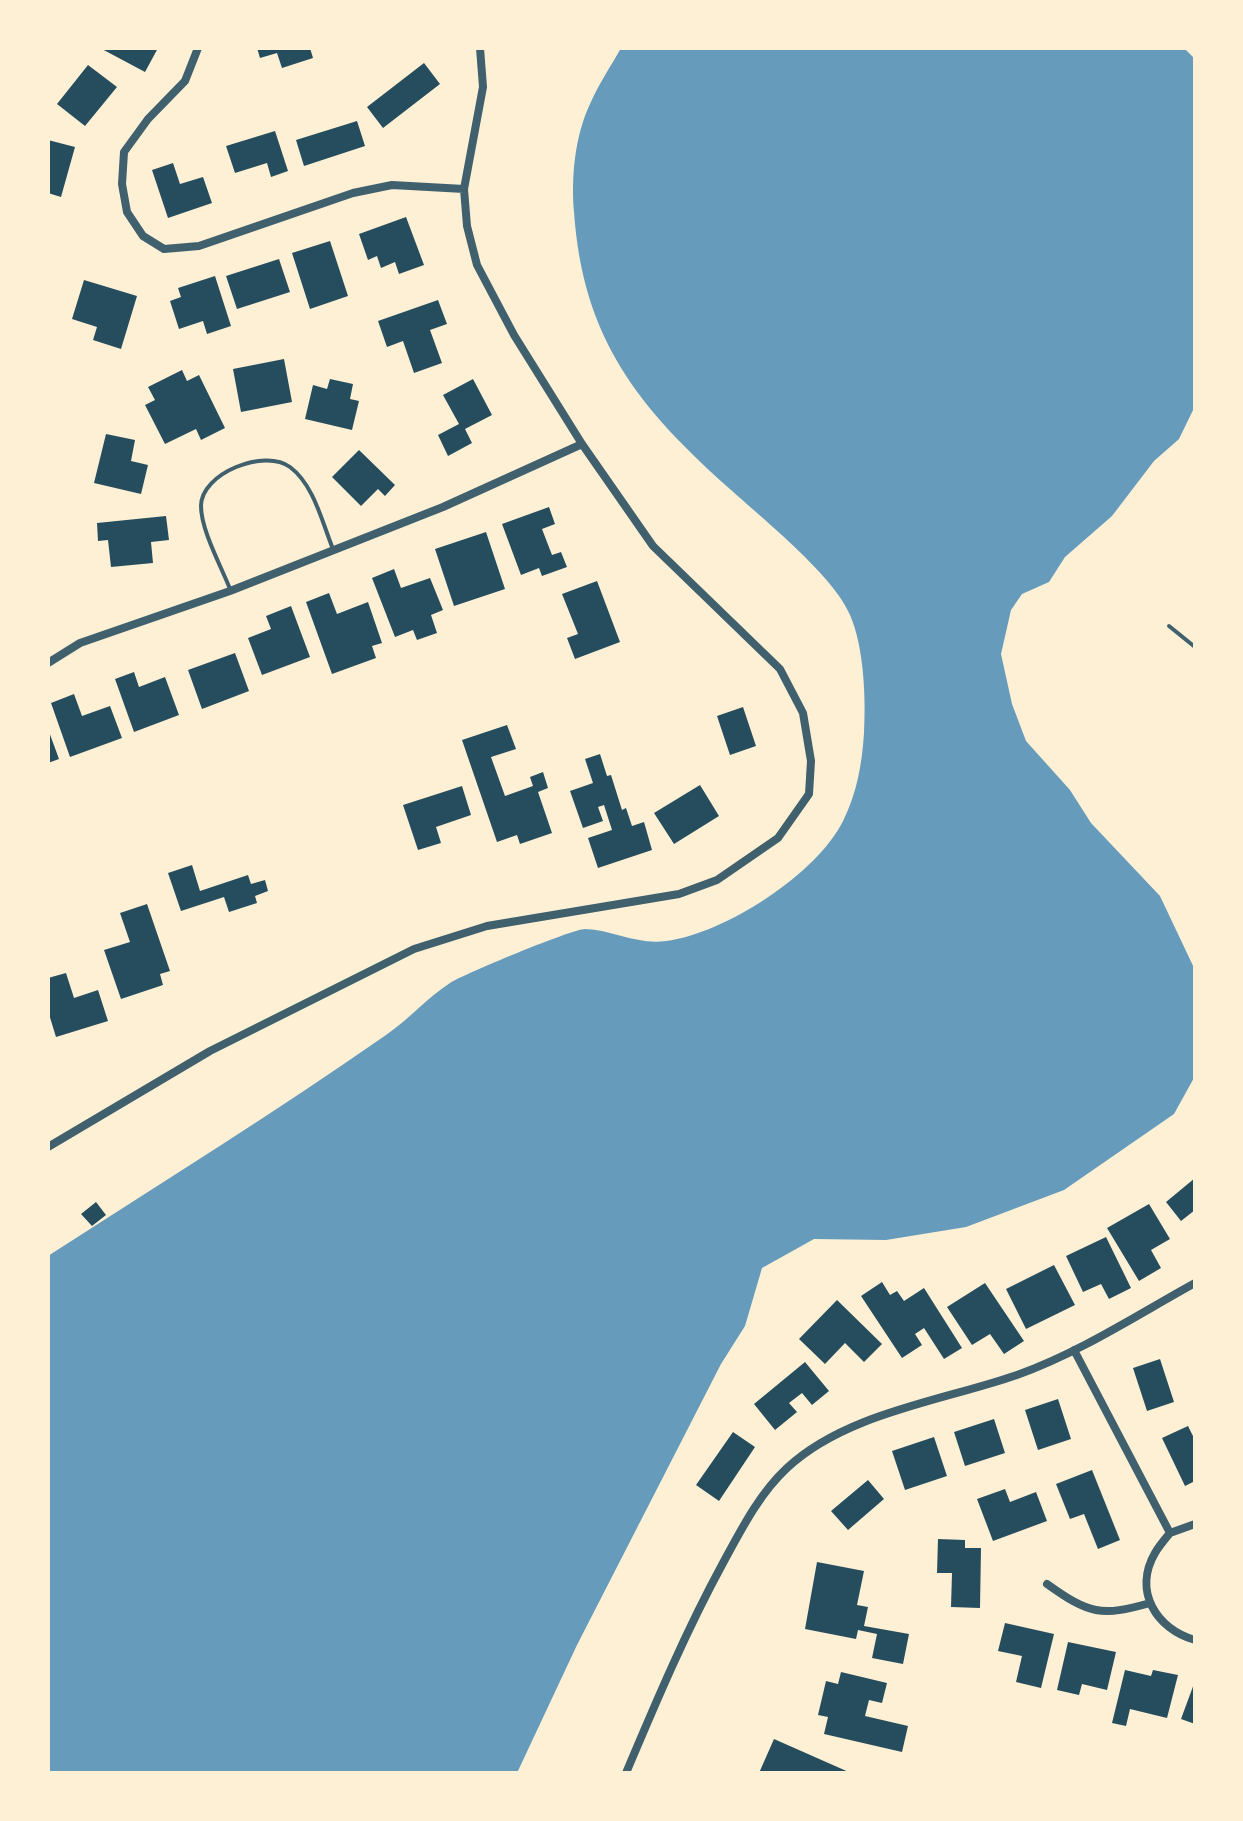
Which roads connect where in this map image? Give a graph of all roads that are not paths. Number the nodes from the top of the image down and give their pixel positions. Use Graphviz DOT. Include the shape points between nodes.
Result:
graph roads {
  1 [pos="198,48"];
  2 [pos="480,48"];
  3 [pos="464,189"];
  4 [pos="582,444"];
  5 [pos="333,549"];
  6 [pos="230,591"];
  7 [pos="1169,626"];
  8 [pos="1195,647"];
  9 [pos="48,663"];
  10 [pos="48,1147"];
  11 [pos="1195,1283"];
  12 [pos="1074,1350"];
  13 [pos="1195,1524"];
  14 [pos="1170,1533"];
  15 [pos="1047,1584"];
  16 [pos="1150,1603"];
  17 [pos="1195,1640"];
  18 [pos="626,1773"];
  1 -- 3 [label="street" via="185,81 124,152 127,212 143,236 164,249 199,246 353,193 392,185"];
  2 -- 3 [label="street" via="483,87"];
  3 -- 4 [label="street" via="477,265"];
  4 -- 5 [label="street" via="443,507"];
  4 -- 10 [label="street" via="653,546 780,669 803,713 811,761 809,794 778,838 717,880 679,894 487,926 414,949 210,1051"];
  5 -- 6 [label="street"];
  5 -- 6 [label="lane" via="305,481 289,466 257,461 229,471 207,486 201,503"];
  6 -- 9 [label="street" via="80,643"];
  7 -- 8 [label="lane"];
  11 -- 12 [label="street"];
  12 -- 14 [label="street"];
  12 -- 18 [label="street" via="1019,1375 852,1426 786,1468 746,1521 693,1618"];
  13 -- 14 [label="street"];
  14 -- 16 [label="street" via="1154,1554 1146,1578"];
  15 -- 16 [label="street" via="1094,1611 1118,1612"];
  16 -- 17 [label="street" via="1161,1623"];
}
